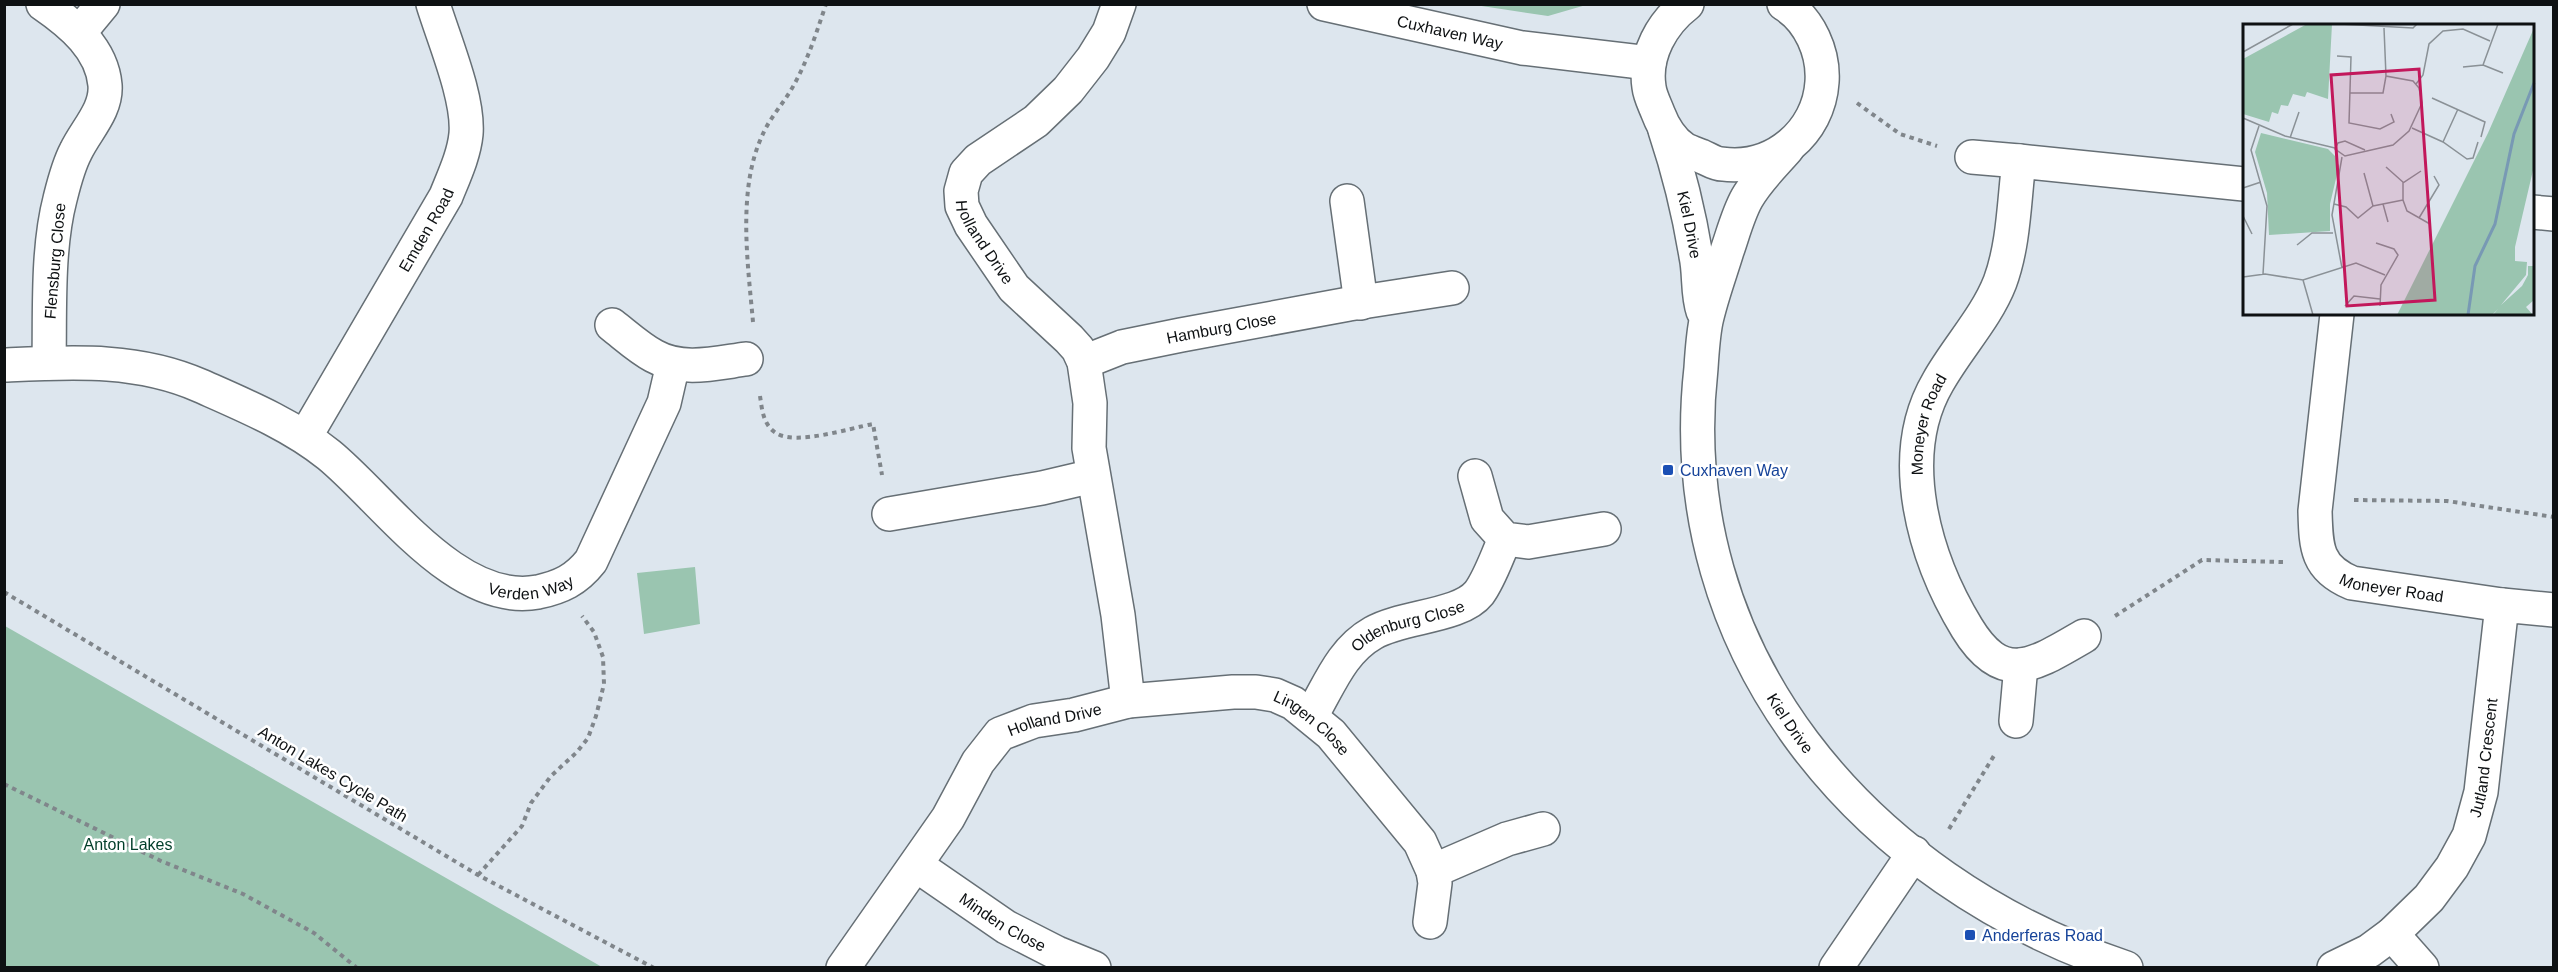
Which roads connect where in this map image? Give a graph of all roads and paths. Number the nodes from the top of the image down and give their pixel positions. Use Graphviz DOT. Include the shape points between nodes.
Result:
graph roads {
  1 [pos="43,4"];
  2 [pos="103,4"];
  3 [pos="433,4"];
  4 [pos="826,4"];
  5 [pos="1119,4"];
  6 [pos="1324,4"];
  7 [pos="1688,4"];
  8 [pos="1784,4"];
  9 [pos="79,33"];
  10 [pos="1649,63"];
  11 [pos="1823,80"];
  12 [pos="1665,129"];
  13 [pos="1787,149"];
  14 [pos="1972,157"];
  15 [pos="2019,161"];
  16 [pos="2243,184"];
  17 [pos="1347,201"];
  18 [pos="2534,212"];
  19 [pos="2553,214"];
  20 [pos="1452,288"];
  21 [pos="1361,303"];
  22 [pos="2337,315"];
  23 [pos="1706,321"];
  24 [pos="612,326"];
  25 [pos="753,359"];
  26 [pos="1084,362"];
  27 [pos="49,363"];
  28 [pos="674,364"];
  29 [pos="4,365"];
  30 [pos="305,437"];
  31 [pos="1093,476"];
  32 [pos="1475,476"];
  33 [pos="2316,500"];
  34 [pos="889,514"];
  35 [pos="2553,517"];
  36 [pos="1604,529"];
  37 [pos="1504,539"];
  38 [pos="2323,562"];
  39 [pos="561,586"];
  40 [pos="4,592"];
  41 [pos="2502,605"];
  42 [pos="2553,610"];
  43 [pos="2084,636"];
  44 [pos="2021,665"];
  45 [pos="1128,701"];
  46 [pos="1311,716"];
  47 [pos="2016,721"];
  48 [pos="4,784"];
  49 [pos="1543,829"];
  50 [pos="1921,858"];
  51 [pos="916,865"];
  52 [pos="1432,871"];
  53 [pos="478,875"];
  54 [pos="1430,922"];
  55 [pos="2392,934"];
  56 [pos="357,968"];
  57 [pos="654,968"];
  58 [pos="843,968"];
  59 [pos="1094,968"];
  60 [pos="1836,968"];
  61 [pos="2126,968"];
  62 [pos="2334,968"];
  63 [pos="2422,968"];
  1 -- 9 [label="street, Flensburg Close"];
  2 -- 9 [label="street"];
  3 -- 30 [label="street, Emden Road" via="465,110 461,158 446,196"];
  4 -- 25 [label="path" via="806,61 762,135 755,155 747,200"];
  5 -- 26 [label="street, Holland Drive" via="1109,32 1068,90 1036,121 978,160 966,173 961,191 962,206 971,225 1014,288 1069,339"];
  6 -- 10 [label="street, Cuxhaven Way" via="1522,48"];
  7 -- 10 [label="street" via="1664,27"];
  8 -- 11 [label="street" via="1801,18 1817,44"];
  9 -- 27 [label="street, Flensburg Close" via="96,54 105,88 102,107 76,151 59,202"];
  10 -- 12 [label="street, Kiel Drive" via="1649,88"];
  11 -- 13 [label="street, Kiel Drive" via="1821,100 1808,128"];
  11 -- 14 [label="path" via="1900,134"];
  12 -- 13 [label="street" via="1684,149 1721,164 1751,164"];
  12 -- 23 [label="street, Kiel Drive" via="1689,214 1698,263 1699,298"];
  13 -- 23 [label="street, Kiel Drive" via="1747,199"];
  14 -- 15 [label="street"];
  15 -- 16 [label="street"];
  15 -- 44 [label="street, Moneyer Road" via="2011,237 2000,283 1936,384 1919,438 1916,468 1928,538 1958,612 1988,656 2001,664"];
  17 -- 21 [label="street"];
  18 -- 19 [label="street"];
  20 -- 21 [label="street, Hamburg Close"];
  21 -- 26 [label="street, Hamburg Close" via="1122,347"];
  22 -- 33 [label="street, Moneyer Road"];
  23 -- 50 [label="street, Kiel Drive" via="1698,392 1698,451 1712,547 1739,631 1778,708 1808,750 1868,815"];
  24 -- 28 [label="street" via="654,356"];
  25 -- 28 [label="street"];
  25 -- 34 [label="path" via="762,412 776,434 790,438 873,424"];
  26 -- 31 [label="street, Holland Drive"];
  27 -- 29 [label="street"];
  27 -- 30 [label="street" via="112,363 175,377"];
  28 -- 39 [label="street, Verden Way" via="664,403 591,561"];
  30 -- 39 [label="street, Verden Way" via="449,566 504,593 532,593"];
  31 -- 34 [label="street"];
  31 -- 45 [label="street, Holland Drive" via="1118,615"];
  32 -- 37 [label="street" via="1487,519"];
  33 -- 35 [label="path" via="2447,501"];
  33 -- 38 [label="street, Moneyer Road" via="2315,541"];
  36 -- 37 [label="street" via="1528,543"];
  37 -- 46 [label="street, Oldenburg Close" via="1480,591 1470,603 1395,623 1373,633 1353,648 1337,668"];
  38 -- 41 [label="street, Moneyer Road" via="2335,576 2352,583"];
  38 -- 43 [label="path" via="2202,560"];
  39 -- 53 [label="path" via="594,632 603,657 604,684 596,716 583,745 550,776 531,802 522,826"];
  40 -- 53 [label="path, Anton Lakes Cycle Path"];
  41 -- 42 [label="street"];
  41 -- 55 [label="street, Jutland Crescent" via="2481,792 2469,836 2429,898"];
  43 -- 44 [label="street, Moneyer Road" via="2047,658"];
  44 -- 47 [label="street"];
  45 -- 46 [label="street, Lingen Close" via="1256,692 1275,695"];
  45 -- 51 [label="street, Holland Drive" via="1034,721 1000,734 978,762 948,818"];
  46 -- 52 [label="street, Lingen Close" via="1331,734 1420,842"];
  47 -- 50 [label="path"];
  48 -- 56 [label="path" via="161,861 243,894 314,933"];
  49 -- 52 [label="street" via="1507,839"];
  50 -- 60 [label="street"];
  50 -- 61 [label="street, Kiel Drive" via="2014,920"];
  51 -- 58 [label="street, Holland Drive"];
  51 -- 59 [label="street, Minden Close" via="1005,927"];
  52 -- 54 [label="street, Lingen Close" via="1434,899"];
  53 -- 57 [label="path, Anton Lakes Cycle Path"];
  55 -- 62 [label="street" via="2369,951"];
  55 -- 63 [label="street"];
}
